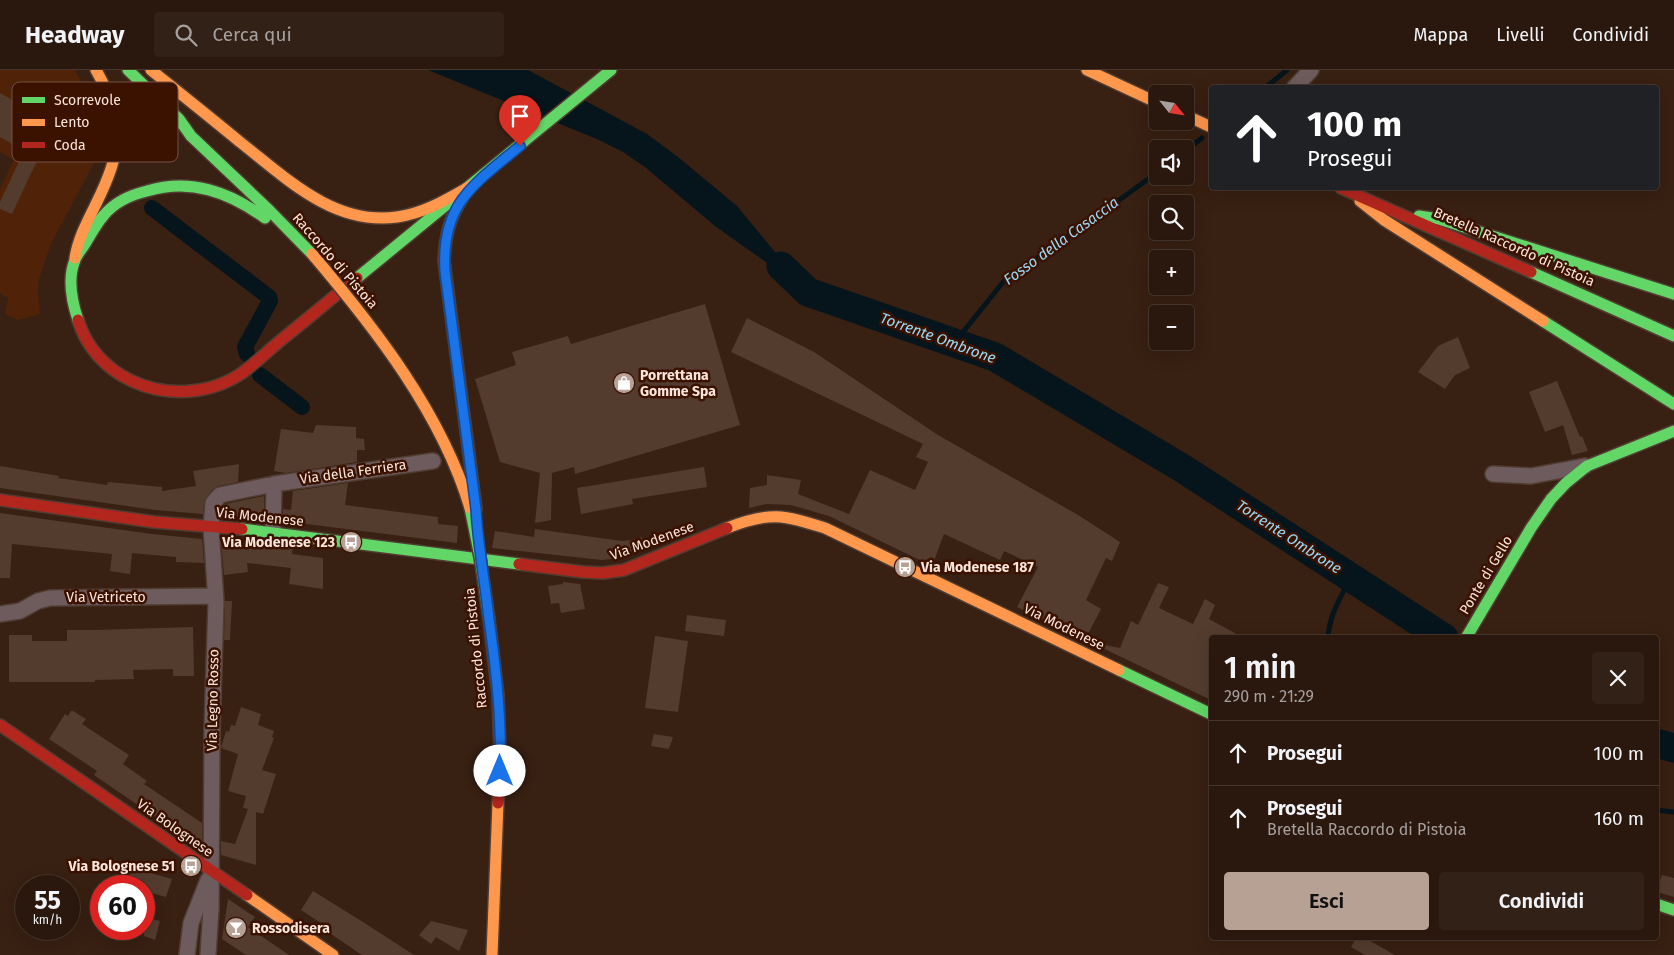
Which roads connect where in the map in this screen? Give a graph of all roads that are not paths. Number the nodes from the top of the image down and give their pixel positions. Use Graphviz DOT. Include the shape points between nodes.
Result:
graph roads {
  1 [pos="96,70"];
  2 [pos="115,70"];
  3 [pos="128,70"];
  4 [pos="151,70"];
  5 [pos="611,70"];
  6 [pos="1087,70"];
  7 [pos="1311,70"];
  8 [pos="104,82"];
  9 [pos="128,82"];
  10 [pos="140,82"];
  11 [pos="166,82"];
  12 [pos="1297,85"];
  13 [pos="178,92"];
  14 [pos="1149,98"];
  15 [pos="178,118"];
  16 [pos="1194,119"];
  17 [pos="1209,126"];
  18 [pos="178,128"];
  19 [pos="191,136"];
  20 [pos="114,162"];
  21 [pos="474,184"];
  22 [pos="1345,190"];
  23 [pos="1346,190"];
  24 [pos="1406,215"];
  25 [pos="312,254"];
  26 [pos="75,258"];
  27 [pos="1674,294"];
  28 [pos="1674,336"];
  29 [pos="1674,404"];
  30 [pos="1674,431"];
  31 [pos="433,461"];
  32 [pos="1587,466"];
  33 [pos="1493,474"];
  34 [pos="274,484"];
  35 [pos="0,500"];
  36 [pos="211,527"];
  37 [pos="273,532"];
  38 [pos="478,543"];
  39 [pos="215,596"];
  40 [pos="0,614"];
  41 [pos="1468,635"];
  42 [pos="1209,713"];
  43 [pos="0,726"];
  44 [pos="211,872"];
  45 [pos="1659,905"];
  46 [pos="1674,910"];
  47 [pos="187,955"];
  48 [pos="208,955"];
  49 [pos="333,955"];
  50 [pos="492,955"];
  1 -- 8 [label="main road"];
  2 -- 9 [label="main road, Raccordo di Pistoia"];
  3 -- 10 [label="main road, Raccordo di Pistoia"];
  4 -- 11 [label="main road"];
  5 -- 21 [label="main road"];
  6 -- 14 [label="main road"];
  7 -- 12 [label="street"];
  13 -- 21 [label="main road" via="297,187 320,203 346,214 370,218 400,216 435,205"];
  15 -- 19 [label="main road, Raccordo di Pistoia"];
  16 -- 17 [label="main road"];
  18 -- 19 [label="main road, Raccordo di Pistoia"];
  19 -- 25 [label="main road, Raccordo di Pistoia"];
  20 -- 26 [label="main road" via="78,242"];
  21 -- 26 [label="main road" via="242,373 207,388 159,391 127,379 100,359 86,341 76,316 71,289"];
  21 -- 38 [label="main road, bridge" via="454,212 444,251"];
  22 -- 29 [label="main road" via="1384,220"];
  23 -- 24 [label="main road, Bretella Raccordo di Pistoia"];
  24 -- 27 [label="main road" via="1439,219"];
  24 -- 28 [label="main road, Bretella Raccordo di Pistoia"];
  25 -- 26 [label="main road" via="228,194 208,188 172,185 140,192 119,202 100,219"];
  25 -- 38 [label="main road, Raccordo di Pistoia, bridge" via="378,336 407,379 465,493"];
  30 -- 32 [label="main road, Ponte di Gello"];
  31 -- 34 [label="street, Via della Ferriera"];
  32 -- 33 [label="street" via="1531,476"];
  32 -- 41 [label="main road, Ponte di Gello" via="1551,498"];
  34 -- 36 [label="street, Via della Ferriera" via="218,496 213,503"];
  34 -- 37 [label="street"];
  35 -- 36 [label="main road, Via Modenese"];
  36 -- 37 [label="main road, Via Modenese"];
  36 -- 39 [label="street, Via Legno Rosso"];
  37 -- 42 [label="main road, Via Modenese" via="603,573 624,570 749,521 766,516 790,517 825,528"];
  38 -- 50 [label="main road, Raccordo di Pistoia, bridge" via="498,695 500,754"];
  39 -- 40 [label="street, Via Vetriceto" via="50,598 20,611"];
  39 -- 44 [label="street, Via Legno Rosso"];
  43 -- 44 [label="main road, Via Bolognese"];
  44 -- 47 [label="street" via="192,923"];
  44 -- 48 [label="street, Via Legno Rosso"];
  44 -- 49 [label="main road, Via Bolognese"];
  45 -- 46 [label="main road"];
}
